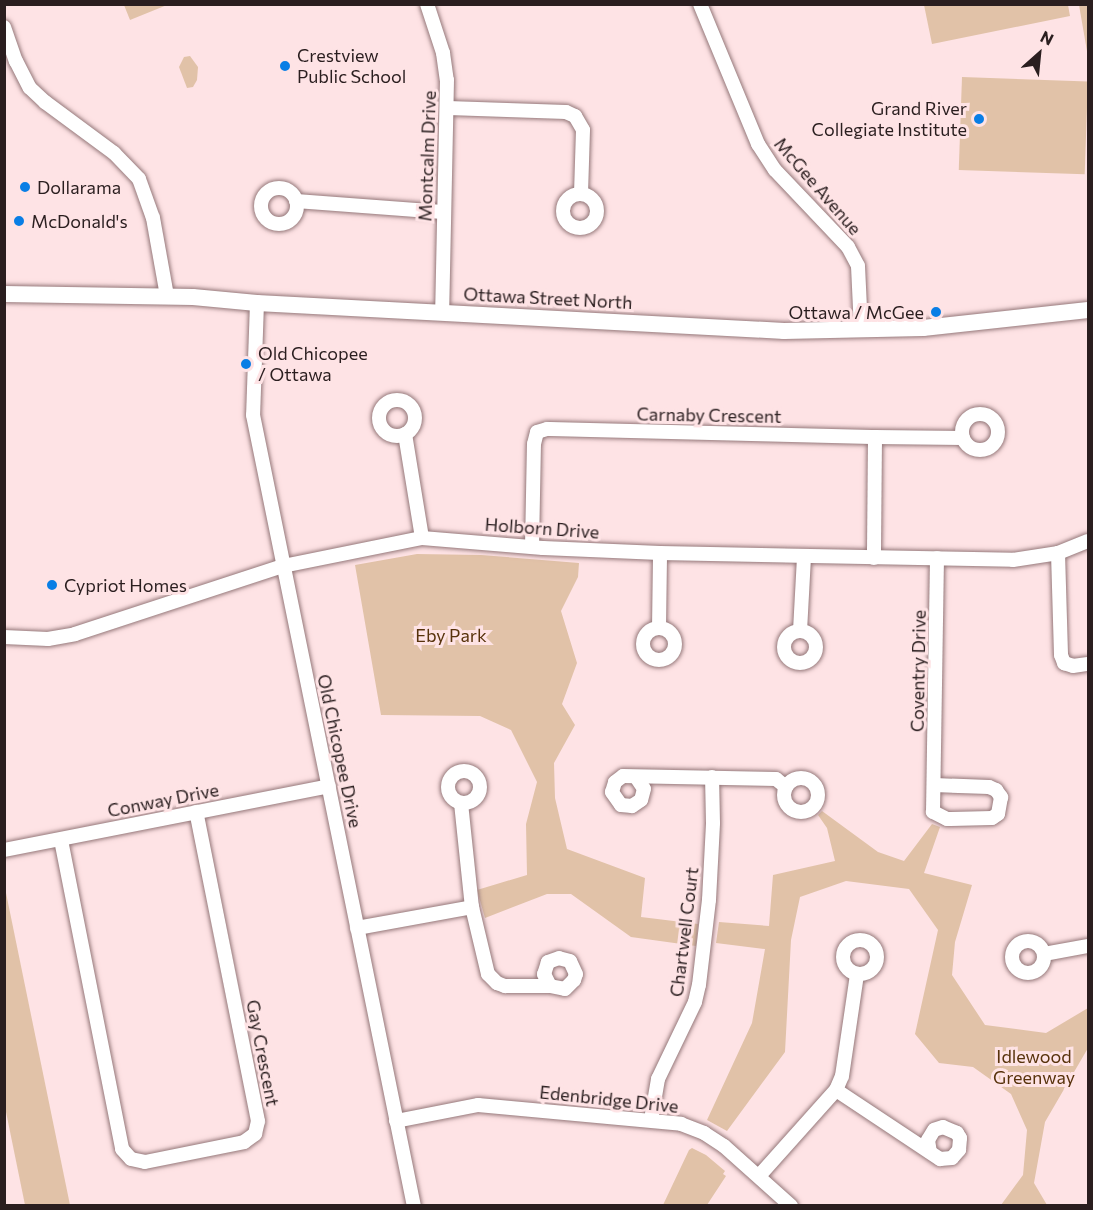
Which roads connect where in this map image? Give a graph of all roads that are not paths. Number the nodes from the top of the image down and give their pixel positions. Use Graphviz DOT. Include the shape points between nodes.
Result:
graph roads {
  1 [pos="699,4"];
  2 [pos="433,6"];
  3 [pos="4,27"];
  4 [pos="448,108"];
  5 [pos="581,194"];
  6 [pos="296,201"];
  7 [pos="443,212"];
  8 [pos="4,294"];
  9 [pos="167,296"];
  10 [pos="257,303"];
  11 [pos="1089,310"];
  12 [pos="442,312"];
  13 [pos="861,330"];
  14 [pos="405,434"];
  15 [pos="875,437"];
  16 [pos="963,438"];
  17 [pos="422,538"];
  18 [pos="1089,541"];
  19 [pos="532,547"];
  20 [pos="660,553"];
  21 [pos="1058,554"];
  22 [pos="804,557"];
  23 [pos="874,558"];
  24 [pos="937,558"];
  25 [pos="283,566"];
  26 [pos="659,628"];
  27 [pos="800,631"];
  28 [pos="4,637"];
  29 [pos="1089,664"];
  30 [pos="636,777"];
  31 [pos="712,777"];
  32 [pos="934,785"];
  33 [pos="329,786"];
  34 [pos="786,787"];
  35 [pos="461,803"];
  36 [pos="196,812"];
  37 [pos="61,840"];
  38 [pos="4,850"];
  39 [pos="472,907"];
  40 [pos="357,928"];
  41 [pos="1089,946"];
  42 [pos="1044,954"];
  43 [pos="857,974"];
  44 [pos="550,986"];
  45 [pos="836,1090"];
  46 [pos="651,1120"];
  47 [pos="396,1121"];
  48 [pos="930,1152"];
  49 [pos="759,1176"];
  50 [pos="414,1206"];
  51 [pos="791,1206"];
  1 -- 13 [label="street, McGee Avenue" via="758,144 775,170 848,247 858,266"];
  2 -- 4 [label="street, Montcalm Drive" via="443,53"];
  3 -- 9 [label="street" via="30,88 114,153 139,180 153,218"];
  4 -- 5 [label="street" via="566,112 575,117 584,130"];
  4 -- 7 [label="street, Montcalm Drive"];
  6 -- 7 [label="street"];
  7 -- 12 [label="street, Montcalm Drive"];
  8 -- 9 [label="main road, Ottawa Street North"];
  9 -- 10 [label="main road, Ottawa Street North"];
  10 -- 12 [label="main road, Ottawa Street North"];
  10 -- 25 [label="street, Old Chicopee Drive" via="253,415"];
  11 -- 13 [label="main road, Ottawa Street North" via="999,322"];
  12 -- 13 [label="main road, Ottawa Street North" via="784,331"];
  14 -- 17 [label="street"];
  15 -- 16 [label="street"];
  15 -- 19 [label="street, Carnaby Crescent" via="547,429 537,432"];
  15 -- 23 [label="street"];
  17 -- 19 [label="street, Holborn Drive"];
  17 -- 25 [label="street, Holborn Drive"];
  18 -- 21 [label="street, Holborn Drive"];
  19 -- 20 [label="street, Holborn Drive"];
  20 -- 22 [label="street, Holborn Drive"];
  20 -- 26 [label="street"];
  21 -- 24 [label="street, Holborn Drive" via="1013,560"];
  21 -- 29 [label="street" via="1061,655 1064,663 1073,666"];
  22 -- 23 [label="street, Holborn Drive"];
  22 -- 27 [label="street"];
  23 -- 24 [label="street, Holborn Drive"];
  24 -- 32 [label="street, Coventry Drive"];
  25 -- 28 [label="street, Holborn Drive" via="75,634 48,639"];
  25 -- 33 [label="street, Old Chicopee Drive"];
  30 -- 31 [label="street"];
  31 -- 34 [label="street" via="776,779"];
  31 -- 46 [label="street, Chartwell Court" via="709,900 699,985 695,1002 658,1079"];
  32 -- 32 [label="street, Coventry Drive" via="933,812 940,817 992,818 998,814 1001,797 996,790"];
  33 -- 36 [label="street, Conway Drive"];
  33 -- 40 [label="street, Old Chicopee Drive"];
  35 -- 39 [label="street"];
  36 -- 37 [label="street, Conway Drive"];
  36 -- 37 [label="street, Gay Crescent" via="258,1121 255,1134 244,1142 145,1162 131,1159 122,1149"];
  37 -- 38 [label="street, Conway Drive"];
  39 -- 40 [label="street"];
  39 -- 44 [label="street" via="488,974 506,986"];
  40 -- 47 [label="street, Old Chicopee Drive"];
  41 -- 42 [label="street"];
  43 -- 45 [label="street" via="842,1076"];
  45 -- 48 [label="street"];
  45 -- 49 [label="street"];
  46 -- 47 [label="street, Edenbridge Drive" via="478,1105"];
  46 -- 49 [label="street, Edenbridge Drive" via="681,1124 704,1133"];
  47 -- 50 [label="street, Old Chicopee Drive"];
  49 -- 51 [label="street, Edenbridge Drive"];
}
